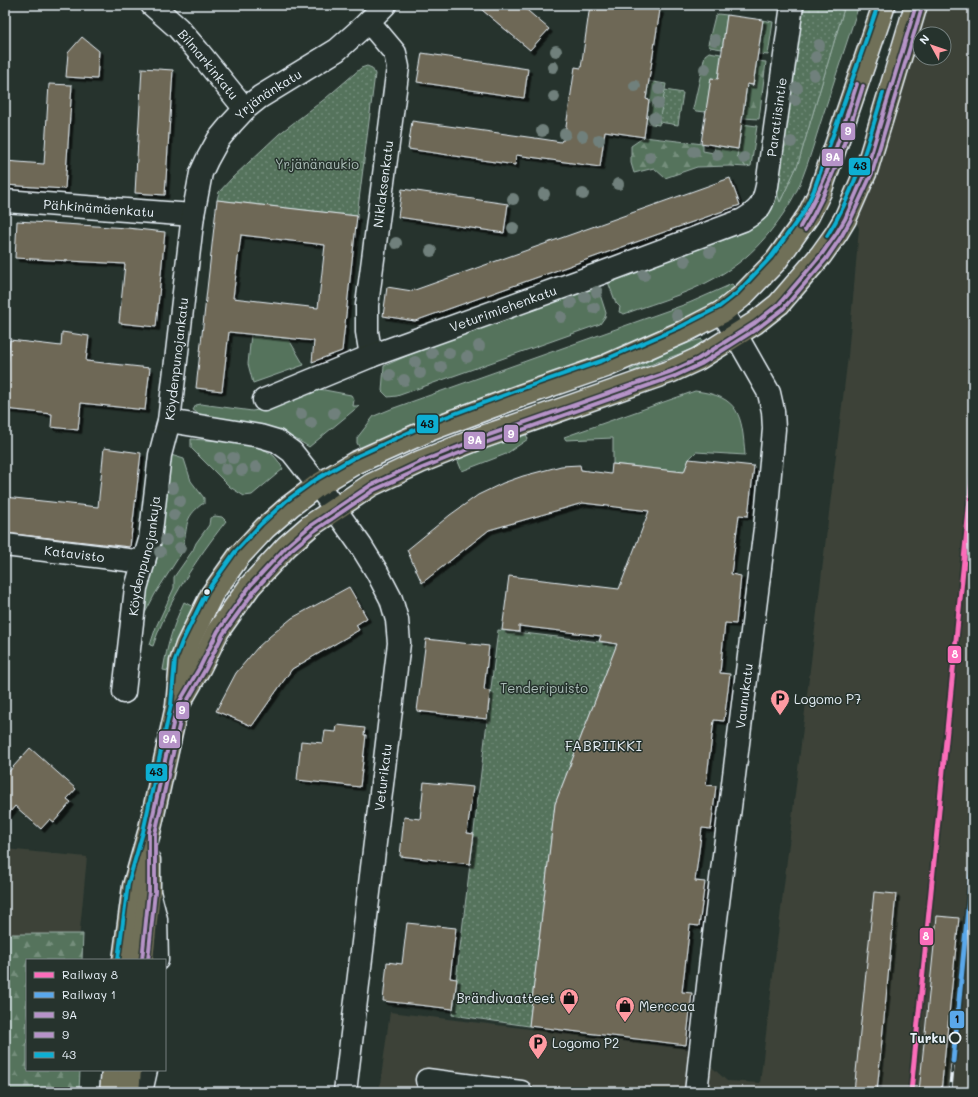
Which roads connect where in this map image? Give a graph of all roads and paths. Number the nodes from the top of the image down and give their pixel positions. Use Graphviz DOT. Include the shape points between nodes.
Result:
graph roads {
  1 [pos="152,5"];
  2 [pos="385,5"];
  3 [pos="792,5"];
  4 [pos="884,5"];
  5 [pos="916,5"];
  6 [pos="369,22"];
  7 [pos="245,109"];
  8 [pos="5,201"];
  9 [pos="193,215"];
  10 [pos="743,220"];
  11 [pos="722,312"];
  12 [pos="736,335"];
  13 [pos="372,356"];
  14 [pos="264,400"];
  15 [pos="169,421"];
  16 [pos="318,485"];
  17 [pos="335,510"];
  18 [pos="5,545"];
  19 [pos="144,562"];
  20 [pos="124,692"];
  21 [pos="177,706"];
  22 [pos="149,832"];
  23 [pos="149,891"];
  24 [pos="124,959"];
  25 [pos="142,959"];
  26 [pos="157,959"];
  27 [pos="113,1071"];
  28 [pos="130,1071"];
  29 [pos="146,1071"];
  30 [pos="427,1080"];
  31 [pos="111,1092"];
  32 [pos="128,1092"];
  33 [pos="142,1092"];
  34 [pos="345,1092"];
  35 [pos="521,1092"];
  36 [pos="696,1092"];
  1 -- 7 [label="street, Bilmarkinkatu" via="178,28"];
  2 -- 6 [label="street, Yrjänänkatu"];
  3 -- 10 [label="street, Paratiisintie" via="764,200 756,212"];
  4 -- 11 [label="main road" via="822,185 808,216 776,261 741,297"];
  5 -- 12 [label="main road" via="866,171 845,219 821,255 779,304"];
  6 -- 7 [label="street, Yrjänänkatu" via="337,50 277,86"];
  6 -- 13 [label="street, Niklaksenkatu" via="395,53 398,67 367,305 367,332"];
  7 -- 9 [label="street, Yrjänänkatu" via="218,140 201,173"];
  8 -- 9 [label="street, Pähkinämäenkatu"];
  9 -- 15 [label="street, Köydenpunojankatu"];
  10 -- 13 [label="street, Veturimiehenkatu"];
  11 -- 12 [label="street, Vaunukatu"];
  11 -- 16 [label="main road" via="704,323 606,366 429,430 356,463"];
  12 -- 17 [label="main road" via="698,359 672,371 480,438 420,462 371,485"];
  12 -- 36 [label="street, Vaunukatu" via="769,393 774,429 765,528"];
  13 -- 14 [label="street, Veturimiehenkatu"];
  15 -- 16 [label="street, Köydenpunojankatu" via="242,432 277,442 292,452"];
  15 -- 19 [label="street, Köydenpunojankuja" via="160,455 150,540"];
  16 -- 17 [label="street, Veturikatu"];
  16 -- 21 [label="main road" via="265,528 212,594 181,662"];
  17 -- 21 [label="main road" via="310,526 287,546 250,586 218,631"];
  17 -- 34 [label="street, Veturikatu" via="378,572 391,599 400,642"];
  18 -- 19 [label="street, Katavisto"];
  19 -- 20 [label="street, Köydenpunojankuja" via="136,588"];
  21 -- 22 [label="main road"];
  22 -- 23 [label="main road"];
  22 -- 24 [label="main road" via="134,886"];
  23 -- 25 [label="main road"];
  23 -- 26 [label="street" via="156,919"];
  27 -- 31 [label="main road"];
  28 -- 32 [label="main road"];
  29 -- 33 [label="street"];
  30 -- 35 [label="street"];
}
